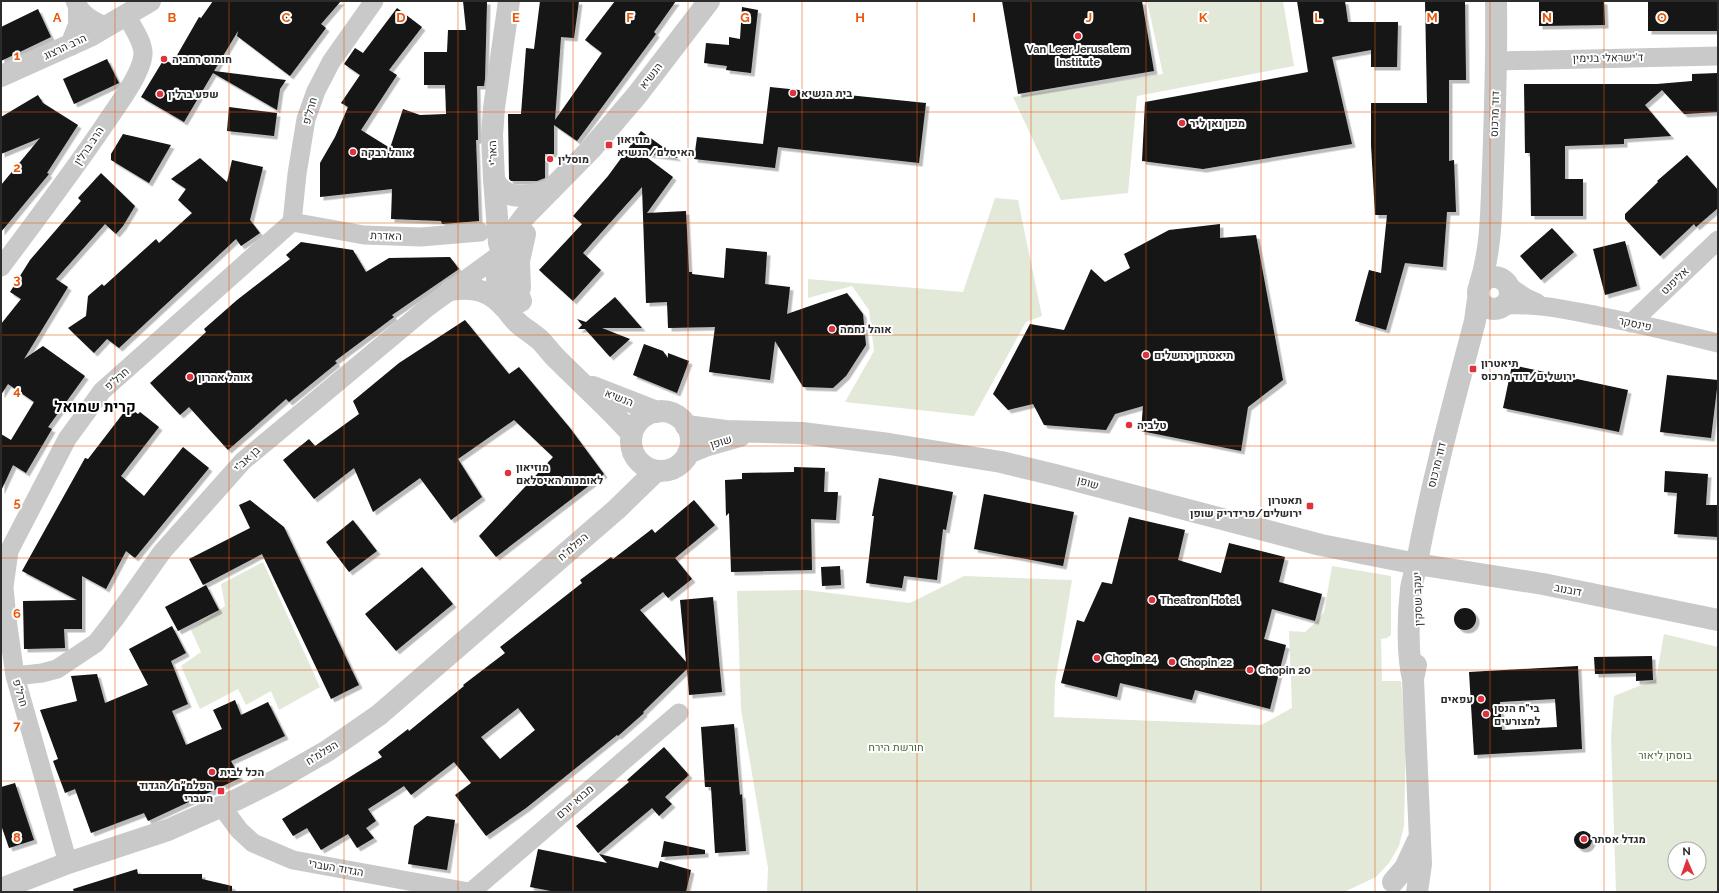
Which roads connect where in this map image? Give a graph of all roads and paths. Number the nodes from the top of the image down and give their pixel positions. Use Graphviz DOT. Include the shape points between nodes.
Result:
graph roads {
  1 [pos="150,1"];
  2 [pos="374,1"];
  3 [pos="508,1"];
  4 [pos="709,1"];
  5 [pos="1496,1"];
  6 [pos="77,5"];
  7 [pos="127,16"];
  8 [pos="107,27"];
  9 [pos="70,45"];
  10 [pos="1718,56"];
  11 [pos="1497,61"];
  12 [pos="1,76"];
  13 [pos="591,149"];
  14 [pos="494,179"];
  15 [pos="551,190"];
  16 [pos="292,222"];
  17 [pos="480,232"];
  18 [pos="525,234"];
  19 [pos="1718,240"];
  20 [pos="502,253"];
  21 [pos="1,268"];
  22 [pos="451,290"];
  23 [pos="1496,294"];
  24 [pos="513,304"];
  25 [pos="1631,323"];
  26 [pos="1718,343"];
  27 [pos="582,383"];
  28 [pos="657,412"];
  29 [pos="686,426"];
  30 [pos="754,432"];
  31 [pos="632,434"];
  32 [pos="688,454"];
  33 [pos="636,458"];
  34 [pos="656,471"];
  35 [pos="592,530"];
  36 [pos="1417,564"];
  37 [pos="1718,620"];
  38 [pos="15,676"];
  39 [pos="680,712"];
  40 [pos="222,807"];
  41 [pos="1419,837"];
  42 [pos="68,862"];
  43 [pos="1385,887"];
  44 [pos="1,889"];
  45 [pos="470,892"];
  46 [pos="1414,892"];
  47 [pos="1417,892"];
  1 -- 7 [label="street, הרב הרצוג"];
  2 -- 16 [label="street, חרל\"פ" via="331,62 316,90 306,119"];
  3 -- 14 [label="street, האר\"י" via="494,108"];
  4 -- 13 [label="street, הנשיא" via="637,95"];
  5 -- 11 [label="street, דוד מרכוס"];
  6 -- 8 [label="street" via="89,18"];
  6 -- 9 [label="street" via="79,25"];
  7 -- 8 [label="street, הרב הרצוג"];
  7 -- 21 [label="street, הרב ברלין" via="143,52 141,66 68,178"];
  8 -- 9 [label="street, הרב הרצוג"];
  9 -- 12 [label="street, הרב הרצוג"];
  10 -- 11 [label="street, ד'ישראלי בנימין"];
  11 -- 23 [label="street, דוד מרכוס" via="1488,252"];
  13 -- 15 [label="street, הנשיא"];
  13 -- 18 [label="street, הנשיא" via="572,180"];
  14 -- 15 [label="street" via="500,189 512,195 532,195"];
  14 -- 20 [label="street, האר\"י" via="497,230"];
  15 -- 20 [label="street, הנשיא" via="516,227"];
  16 -- 17 [label="street, האדרת" via="364,235 421,237"];
  16 -- 38 [label="street, חרל\"פ" via="102,391 67,439 9,551 4,587"];
  18 -- 20 [label="street, הנשיא"];
  18 -- 24 [label="street, הנשיא"];
  19 -- 25 [label="street, אליפנט"];
  20 -- 22 [label="street, בן אב\"י"];
  20 -- 24 [label="street, האר\"י"];
  22 -- 24 [label="street" via="468,288 482,291"];
  22 -- 38 [label="street, בן אב\"י" via="244,461 162,552 96,643 57,669"];
  23 -- 25 [label="street, פינסקר" via="1528,304"];
  23 -- 36 [label="street, דוד מרכוס" via="1463,368 1427,509"];
  24 -- 27 [label="street, הנשיא" via="539,339"];
  25 -- 26 [label="street, פינסקר"];
  27 -- 28 [label="street, הנשיא"];
  27 -- 31 [label="street, הנשיא"];
  28 -- 29 [label="street" via="676,415"];
  28 -- 31 [label="street" via="639,421"];
  29 -- 30 [label="street, שופן"];
  29 -- 32 [label="street" via="691,439"];
  30 -- 32 [label="street, שופן"];
  30 -- 36 [label="street, שופן" via="802,433 1002,462 1321,545"];
  31 -- 33 [label="street" via="632,449"];
  32 -- 34 [label="street" via="683,462 675,467 666,471"];
  33 -- 34 [label="street" via="643,465"];
  33 -- 35 [label="street, הפלמ\"ח" via="622,490"];
  34 -- 35 [label="street, הפלמ\"ח"];
  35 -- 40 [label="street, הפלמ\"ח" via="379,715 327,751"];
  36 -- 37 [label="street, דובנוב" via="1543,584"];
  36 -- 41 [label="street, יעקב שסקין" via="1411,587 1409,658 1413,679 1420,807"];
  38 -- 42 [label="street, חרל\"פ"];
  39 -- 45 [label="street, מבוא יורם"];
  40 -- 42 [label="street, הפלמ\"ח" via="168,830"];
  40 -- 45 [label="street, הגדוד העברי" via="239,830 253,842 293,860"];
  41 -- 43 [label="street, יעקב שסקין" via="1408,864"];
  41 -- 47 [label="street, יעקב שסקין" via="1421,864"];
  42 -- 44 [label="street, הפלמ\"ח"];
  43 -- 46 [label="street" via="1400,883"];
}
